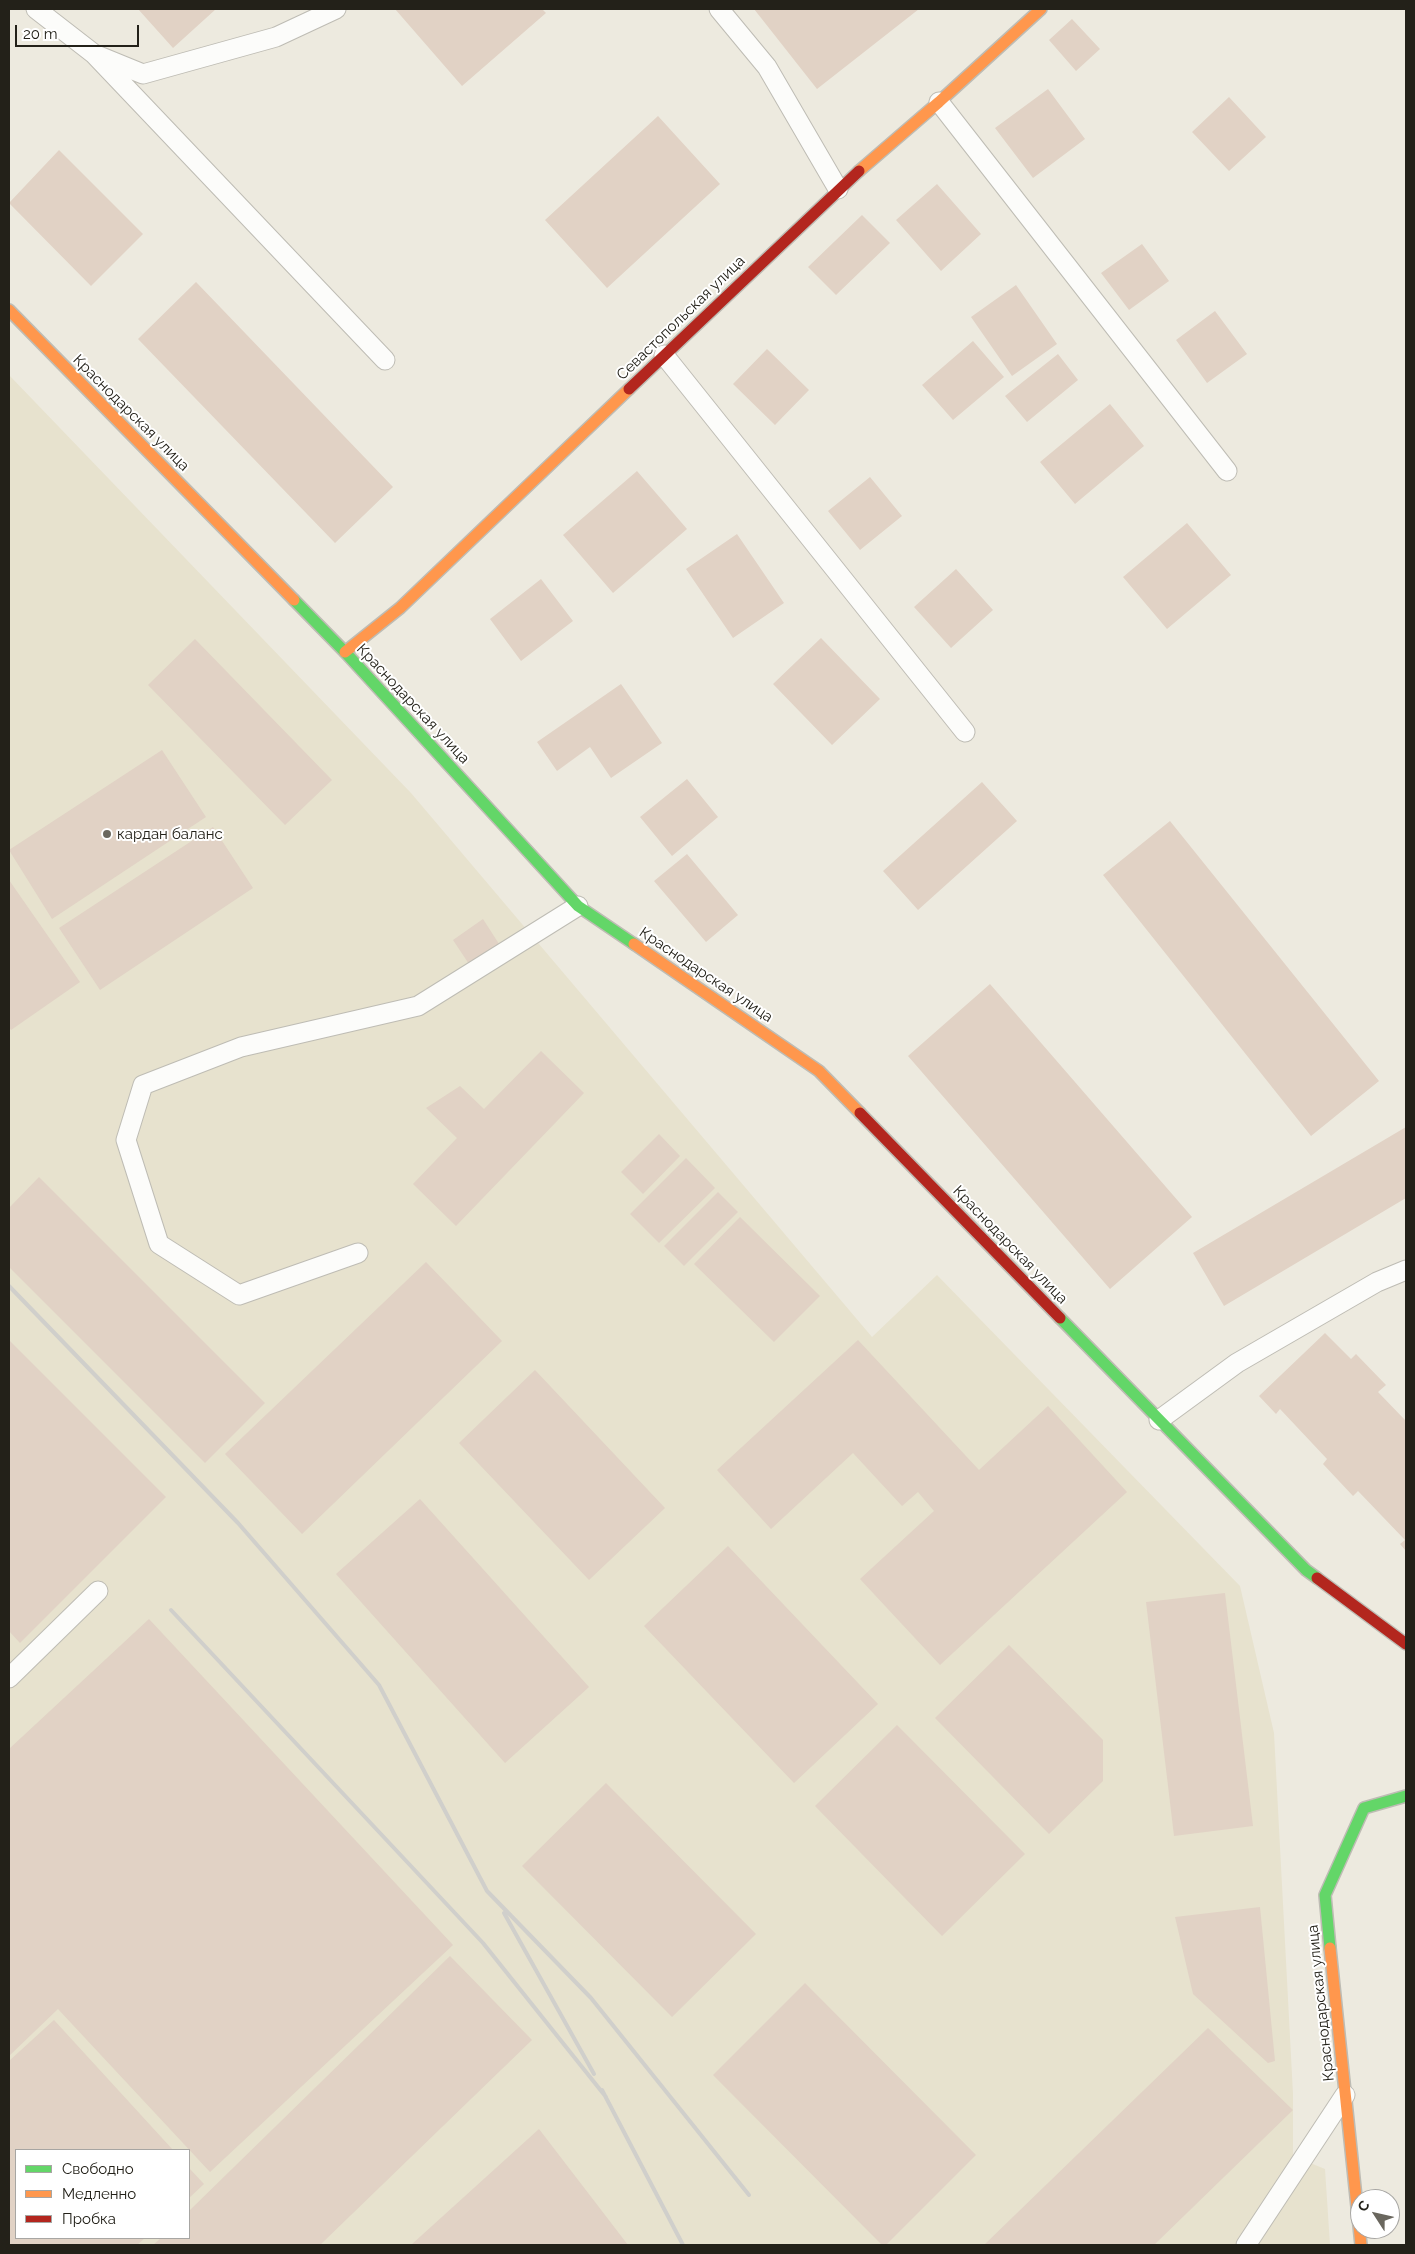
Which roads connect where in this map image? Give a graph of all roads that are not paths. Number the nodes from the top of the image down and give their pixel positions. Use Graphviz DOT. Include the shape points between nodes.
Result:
graph roads {
  1 [pos="36,9"];
  2 [pos="336,9"];
  3 [pos="719,9"];
  4 [pos="1041,9"];
  5 [pos="94,54"];
  6 [pos="939,102"];
  7 [pos="838,188"];
  8 [pos="9,310"];
  9 [pos="664,356"];
  10 [pos="386,360"];
  11 [pos="1227,472"];
  12 [pos="345,652"];
  13 [pos="965,732"];
  14 [pos="578,906"];
  15 [pos="358,1252"];
  16 [pos="1406,1270"];
  17 [pos="1159,1420"];
  18 [pos="98,1591"];
  19 [pos="1406,1644"];
  20 [pos="9,1678"];
  21 [pos="1406,1796"];
  22 [pos="1345,2095"];
  23 [pos="1246,2245"];
  24 [pos="1361,2245"];
  1 -- 5 [label="lane"];
  2 -- 5 [label="lane" via="276,37 143,74"];
  3 -- 7 [label="lane" via="767,67"];
  4 -- 6 [label="street, Севастопольская улица"];
  5 -- 10 [label="lane"];
  6 -- 7 [label="street, Севастопольская улица"];
  6 -- 11 [label="lane"];
  7 -- 9 [label="street, Севастопольская улица"];
  8 -- 12 [label="street, Краснодарская улица"];
  9 -- 12 [label="street, Севастопольская улица" via="400,608"];
  9 -- 13 [label="lane"];
  12 -- 14 [label="street, Краснодарская улица"];
  14 -- 15 [label="lane" via="418,1006 241,1047 143,1085 126,1140 159,1244 239,1295"];
  14 -- 17 [label="street, Краснодарская улица" via="819,1071"];
  16 -- 17 [label="lane" via="1377,1282 1237,1364"];
  17 -- 19 [label="street, Краснодарская улица" via="1306,1570"];
  18 -- 20 [label="lane"];
  21 -- 22 [label="street, Краснодарская улица" via="1364,1808 1325,1895"];
  22 -- 23 [label="lane"];
  22 -- 24 [label="street, Краснодарская улица"];
}
